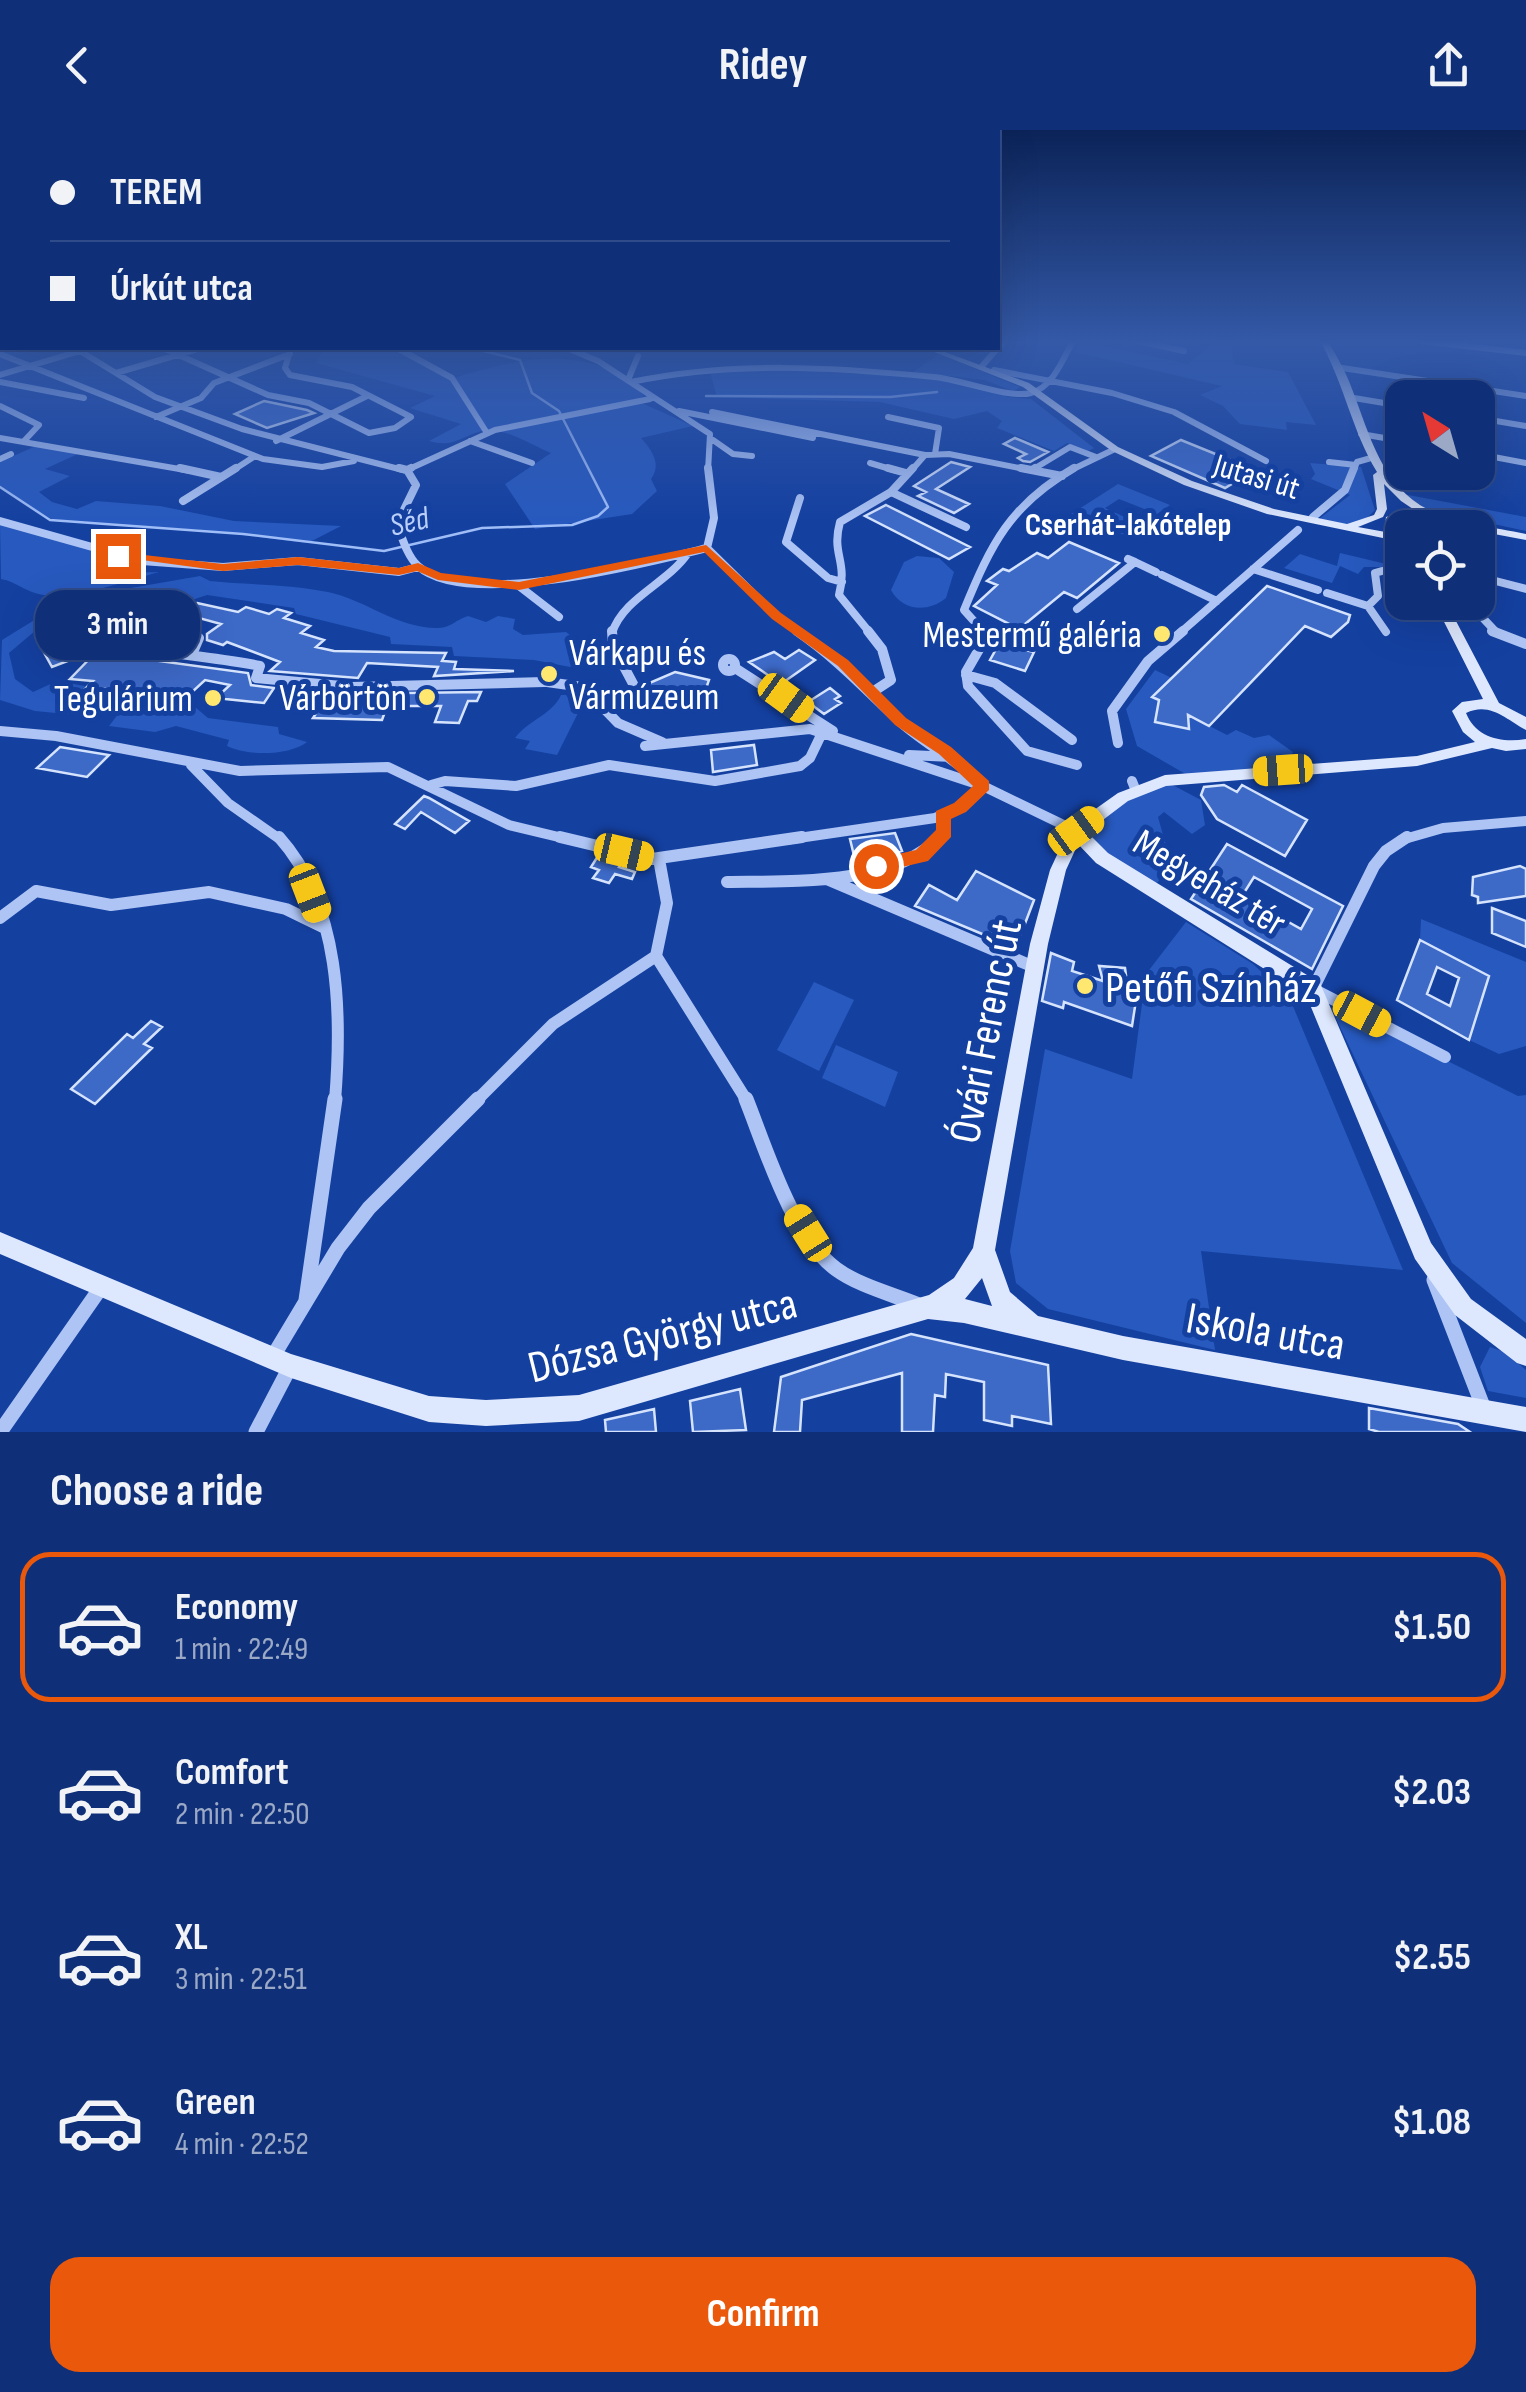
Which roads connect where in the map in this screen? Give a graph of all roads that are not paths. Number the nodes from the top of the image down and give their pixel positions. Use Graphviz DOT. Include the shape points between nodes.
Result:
graph roads {
  1 [pos="118,402"];
  2 [pos="170,402"];
  3 [pos="192,402"];
  4 [pos="303,402"];
  5 [pos="355,402"];
  6 [pos="381,402"];
  7 [pos="470,402"];
  8 [pos="635,402"];
  9 [pos="655,402"];
  10 [pos="1050,402"];
  11 [pos="1132,402"];
  12 [pos="1350,402"];
  13 [pos="0,406"];
  14 [pos="180,407"];
  15 [pos="672,412"];
  16 [pos="712,412"];
  17 [pos="329,415"];
  18 [pos="156,416"];
  19 [pos="888,417"];
  20 [pos="1495,421"];
  21 [pos="1526,426"];
  22 [pos="487,433"];
  23 [pos="1361,434"];
  24 [pos="0,438"];
  25 [pos="829,438"];
  26 [pos="1385,438"];
  27 [pos="25,440"];
  28 [pos="713,440"];
  29 [pos="275,441"];
  30 [pos="470,441"];
  31 [pos="1115,448"];
  32 [pos="11,454"];
  33 [pos="935,454"];
  34 [pos="924,455"];
  35 [pos="255,456"];
  36 [pos="752,456"];
  37 [pos="1096,457"];
  38 [pos="1495,457"];
  39 [pos="0,458"];
  40 [pos="1371,458"];
  41 [pos="354,460"];
  42 [pos="1266,461"];
  43 [pos="1330,462"];
  44 [pos="532,463"];
  45 [pos="870,463"];
  46 [pos="1526,463"];
  47 [pos="1356,464"];
  48 [pos="407,470"];
  49 [pos="1032,470"];
  50 [pos="1377,471"];
  51 [pos="906,473"];
  52 [pos="1062,476"];
  53 [pos="221,477"];
  54 [pos="891,492"];
  55 [pos="1394,492"];
  56 [pos="800,498"];
  57 [pos="183,501"];
  58 [pos="1398,510"];
  59 [pos="1422,510"];
  60 [pos="1313,517"];
  61 [pos="0,521"];
  62 [pos="1330,525"];
  63 [pos="1385,527"];
  64 [pos="966,528"];
  65 [pos="1298,530"];
  66 [pos="1356,530"];
  67 [pos="1495,530"];
  68 [pos="1510,532"];
  69 [pos="1495,534"];
  70 [pos="1385,536"];
  71 [pos="1526,537"];
  72 [pos="1385,541"];
  73 [pos="706,548"];
  74 [pos="688,553"];
  75 [pos="418,566"];
  76 [pos="1253,569"];
  77 [pos="1382,571"];
  78 [pos="1495,581"];
  79 [pos="842,583"];
  80 [pos="519,586"];
  81 [pos="1526,589"];
  82 [pos="1217,601"];
  83 [pos="1368,606"];
  84 [pos="1077,610"];
  85 [pos="559,617"];
  86 [pos="1449,620"];
  87 [pos="1482,620"];
  88 [pos="66,622"];
  89 [pos="982,630"];
  90 [pos="1386,632"];
  91 [pos="1526,644"];
  92 [pos="1042,645"];
  93 [pos="146,651"];
  94 [pos="193,652"];
  95 [pos="735,668"];
  96 [pos="966,675"];
  97 [pos="871,693"];
  98 [pos="639,695"];
  99 [pos="1487,705"];
  100 [pos="1526,725"];
  101 [pos="0,731"];
  102 [pos="1472,732"];
  103 [pos="822,733"];
  104 [pos="847,740"];
  105 [pos="1072,740"];
  106 [pos="1492,742"];
  107 [pos="1118,743"];
  108 [pos="1526,744"];
  109 [pos="877,748"];
  110 [pos="1462,749"];
  111 [pos="937,752"];
  112 [pos="189,764"];
  113 [pos="1077,765"];
  114 [pos="938,770"];
  115 [pos="431,785"];
  116 [pos="983,786"];
  117 [pos="942,816"];
  118 [pos="1526,821"];
  119 [pos="1076,831"];
  120 [pos="659,859"];
  121 [pos="829,880"];
  122 [pos="727,882"];
  123 [pos="0,918"];
  124 [pos="323,927"];
  125 [pos="656,956"];
  126 [pos="1034,967"];
  127 [pos="1313,989"];
  128 [pos="1444,1057"];
  129 [pos="0,1243"];
  130 [pos="984,1250"];
  131 [pos="1423,1251"];
  132 [pos="102,1286"];
  133 [pos="306,1300"];
  134 [pos="927,1308"];
  135 [pos="1480,1322"];
  136 [pos="1034,1327"];
  137 [pos="1456,1339"];
  138 [pos="1526,1354"];
  139 [pos="281,1362"];
  140 [pos="1484,1411"];
  141 [pos="1526,1420"];
  142 [pos="0,1432"];
  143 [pos="256,1432"];
  1 -- 18 [label="street"];
  2 -- 14 [label="street"];
  3 -- 14 [label="street"];
  4 -- 17 [label="street"];
  5 -- 17 [label="street"];
  6 -- 17 [label="street" via="410,413 408,420 385,432 360,432"];
  7 -- 22 [label="street"];
  8 -- 22 [label="street"];
  9 -- 15 [label="street"];
  10 -- 31 [label="main road, Jutasi út"];
  11 -- 42 [label="street, Jutasi út" via="1182,415"];
  12 -- 23 [label="main road"];
  13 -- 27 [label="street" via="39,425"];
  14 -- 18 [label="street"];
  14 -- 29 [label="street"];
  15 -- 25 [label="street" via="721,418 772,435"];
  15 -- 28 [label="street"];
  16 -- 25 [label="street" via="754,416"];
  17 -- 29 [label="street"];
  18 -- 35 [label="street"];
  19 -- 33 [label="street" via="939,428"];
  20 -- 21 [label="street"];
  22 -- 30 [label="street"];
  23 -- 26 [label="street"];
  23 -- 40 [label="main road"];
  24 -- 27 [label="street"];
  25 -- 34 [label="street"];
  27 -- 53 [label="street"];
  28 -- 36 [label="street" via="733,454"];
  28 -- 73 [label="street" via="708,466 714,510"];
  29 -- 41 [label="street"];
  30 -- 44 [label="street"];
  30 -- 48 [label="street"];
  31 -- 37 [label="street"];
  31 -- 62 [label="main road, Jutasi út" via="1236,502"];
  32 -- 39 [label="street"];
  33 -- 34 [label="street"];
  33 -- 49 [label="street"];
  34 -- 51 [label="street"];
  35 -- 41 [label="street" via="322,467"];
  35 -- 53 [label="street"];
  37 -- 49 [label="street" via="1070,447"];
  37 -- 52 [label="street"];
  38 -- 46 [label="street"];
  40 -- 47 [label="street"];
  40 -- 50 [label="main road"];
  41 -- 48 [label="street"];
  43 -- 47 [label="street"];
  45 -- 51 [label="street"];
  47 -- 60 [label="street" via="1345,490"];
  48 -- 75 [label="street" via="416,485 396,524"];
  49 -- 52 [label="street"];
  50 -- 55 [label="main road"];
  50 -- 62 [label="main road" via="1378,517"];
  51 -- 54 [label="street"];
  52 -- 89 [label="street" via="991,545 964,610"];
  53 -- 57 [label="street"];
  54 -- 64 [label="street"];
  54 -- 79 [label="street" via="835,529"];
  55 -- 58 [label="main road"];
  55 -- 59 [label="main road"];
  56 -- 79 [label="street" via="786,542"];
  61 -- 75 [label="street" via="142,562 223,567 298,561 399,572"];
  62 -- 66 [label="main road, Jutasi út"];
  63 -- 66 [label="main road, Jutasi út"];
  65 -- 76 [label="street"];
  66 -- 70 [label="main road, Jutasi út"];
  66 -- 72 [label="main road"];
  67 -- 68 [label="main road"];
  68 -- 69 [label="main road"];
  68 -- 71 [label="main road"];
  73 -- 74 [label="street"];
  73 -- 97 [label="street"];
  74 -- 80 [label="street"];
  74 -- 98 [label="street" via="677,571 615,621 612,644"];
  75 -- 80 [label="street" via="438,576"];
  76 -- 82 [label="street"];
  76 -- 83 [label="street"];
  77 -- 83 [label="street" via="1376,573 1378,596"];
  78 -- 81 [label="street"];
  79 -- 97 [label="street" via="840,598 886,656 890,683"];
  80 -- 85 [label="street"];
  82 -- 84 [label="street" via="1132,561"];
  82 -- 107 [label="street" via="1148,661 1112,711"];
  83 -- 90 [label="street"];
  86 -- 99 [label="main road"];
  87 -- 91 [label="street" via="1488,632"];
  88 -- 93 [label="street" via="112,644"];
  89 -- 92 [label="street"];
  89 -- 96 [label="street" via="985,639"];
  93 -- 94 [label="street"];
  93 -- 94 [label="street" via="188,614 185,632 199,638"];
  94 -- 103 [label="street" via="260,666 256,678 298,684 583,687 618,723 663,742 796,729"];
  95 -- 104 [label="street"];
  96 -- 105 [label="street" via="995,683"];
  96 -- 113 [label="street" via="968,686 1027,751"];
  97 -- 111 [label="street"];
  99 -- 100 [label="main road"];
  99 -- 102 [label="main road" via="1460,711"];
  101 -- 112 [label="street"];
  102 -- 106 [label="main road"];
  102 -- 110 [label="main road"];
  103 -- 104 [label="street"];
  103 -- 115 [label="street" via="800,766 715,782 609,765 516,786"];
  104 -- 109 [label="street"];
  106 -- 108 [label="main road"];
  106 -- 110 [label="main road"];
  109 -- 111 [label="street"];
  109 -- 114 [label="street"];
  110 -- 119 [label="main road" via="1417,762 1190,776 1134,786"];
  111 -- 114 [label="street"];
  111 -- 116 [label="street"];
  112 -- 115 [label="street" via="240,772 388,767"];
  112 -- 124 [label="street" via="288,848"];
  114 -- 116 [label="street"];
  115 -- 120 [label="street" via="509,825"];
  116 -- 117 [label="street"];
  116 -- 119 [label="street"];
  117 -- 120 [label="street"];
  117 -- 121 [label="street" via="944,832 922,856"];
  118 -- 127 [label="street" via="1394,843"];
  119 -- 126 [label="main road, Óvári Ferenc út" via="1058,870"];
  119 -- 127 [label="main road, Megyeház tér" via="1102,858"];
  120 -- 125 [label="street" via="667,904"];
  121 -- 122 [label="street"];
  121 -- 126 [label="street"];
  123 -- 124 [label="street" via="36,891 110,904 209,892 286,909"];
  124 -- 133 [label="street" via="338,971 336,1114"];
  125 -- 133 [label="street" via="586,998 518,1056 362,1216"];
  125 -- 134 [label="street" via="742,1088 784,1191 820,1254 838,1270"];
  126 -- 130 [label="main road, Óvári Ferenc út"];
  127 -- 128 [label="street, Megyeház tér"];
  127 -- 131 [label="main road"];
  129 -- 132 [label="main road, Dózsa György utca"];
  130 -- 134 [label="main road, Dózsa György utca" via="968,1283"];
  130 -- 136 [label="main road" via="1001,1300"];
  131 -- 135 [label="main road"];
  131 -- 137 [label="street"];
  132 -- 139 [label="main road, Dózsa György utca"];
  132 -- 142 [label="street"];
  133 -- 139 [label="street"];
  134 -- 136 [label="main road, Iskola utca"];
  134 -- 139 [label="main road, Dózsa György utca" via="555,1412 430,1409"];
  135 -- 137 [label="street" via="1464,1323"];
  135 -- 138 [label="main road"];
  136 -- 140 [label="main road, Iskola utca"];
  137 -- 140 [label="street"];
  139 -- 143 [label="street"];
  140 -- 141 [label="main road, Iskola utca"];
}
